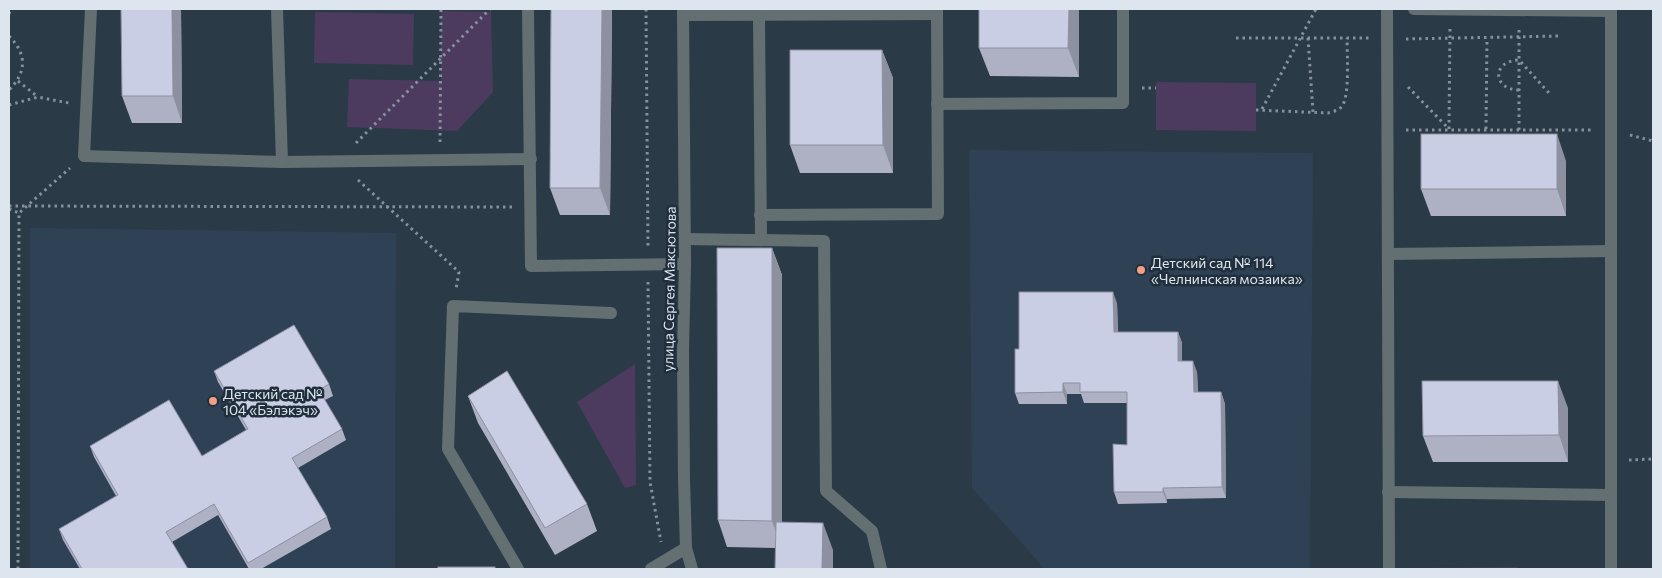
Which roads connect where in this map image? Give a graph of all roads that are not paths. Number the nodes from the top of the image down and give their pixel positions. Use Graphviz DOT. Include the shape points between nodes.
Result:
graph roads {
  1 [pos="91,9"];
  2 [pos="277,9"];
  3 [pos="528,9"];
  4 [pos="1123,9"];
  5 [pos="1387,9"];
  6 [pos="1414,9"];
  7 [pos="1450,10"];
  8 [pos="1611,10"];
  9 [pos="937,11"];
  10 [pos="683,12"];
  11 [pos="760,15"];
  12 [pos="938,104"];
  13 [pos="531,159"];
  14 [pos="282,162"];
  15 [pos="760,215"];
  16 [pos="685,239"];
  17 [pos="761,240"];
  18 [pos="1611,251"];
  19 [pos="1388,254"];
  20 [pos="685,264"];
  21 [pos="611,313"];
  22 [pos="1388,492"];
  23 [pos="1611,495"];
  24 [pos="686,548"];
  25 [pos="518,569"];
  26 [pos="651,569"];
  27 [pos="692,569"];
  28 [pos="881,569"];
  29 [pos="1389,569"];
  30 [pos="1611,569"];
  1 -- 14 [label="street" via="84,156"];
  2 -- 14 [label="street"];
  3 -- 13 [label="street"];
  4 -- 12 [label="street" via="1123,103"];
  5 -- 19 [label="street"];
  6 -- 7 [label="street"];
  7 -- 8 [label="street"];
  8 -- 18 [label="street"];
  9 -- 11 [label="street"];
  9 -- 12 [label="street"];
  10 -- 11 [label="street"];
  10 -- 16 [label="street, улица Сергея Максютова"];
  11 -- 15 [label="street"];
  12 -- 15 [label="street" via="938,214"];
  13 -- 14 [label="street"];
  13 -- 20 [label="street" via="531,266"];
  15 -- 17 [label="street"];
  16 -- 17 [label="street"];
  16 -- 20 [label="street, улица Сергея Максютова"];
  17 -- 28 [label="street" via="824,241 826,491 872,531"];
  18 -- 19 [label="street"];
  18 -- 23 [label="street"];
  19 -- 22 [label="street"];
  20 -- 24 [label="street, улица Сергея Максютова"];
  21 -- 25 [label="street" via="453,306 448,449"];
  22 -- 23 [label="street"];
  22 -- 29 [label="street"];
  23 -- 30 [label="street"];
  24 -- 26 [label="street"];
  24 -- 27 [label="street, улица Сергея Максютова"];
}
